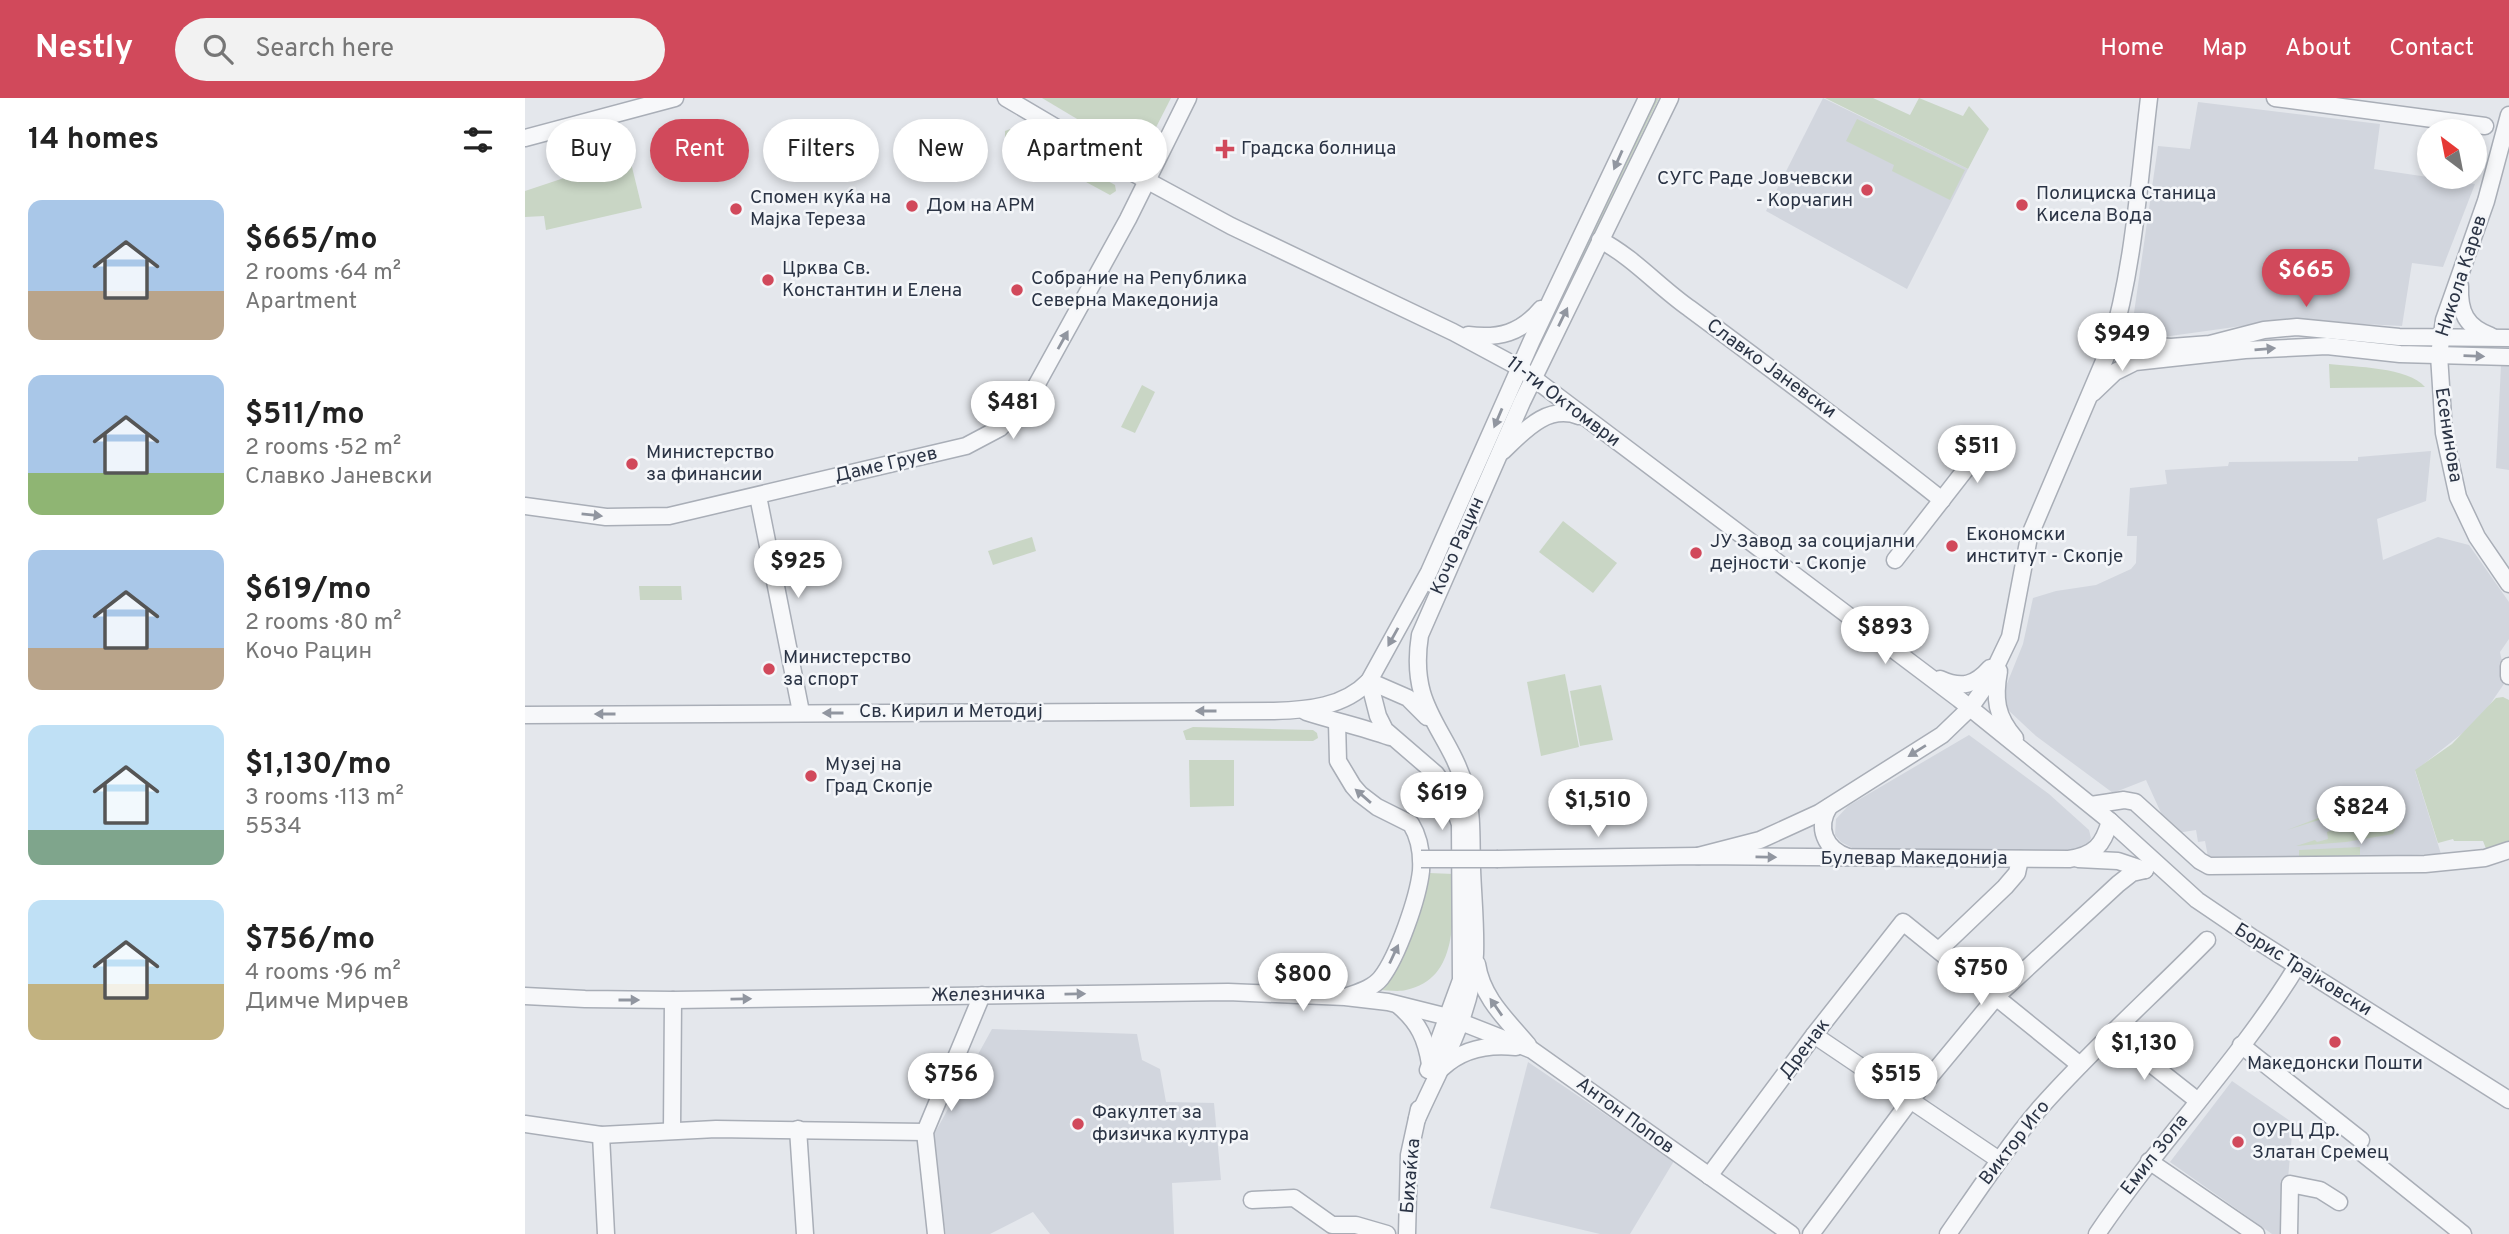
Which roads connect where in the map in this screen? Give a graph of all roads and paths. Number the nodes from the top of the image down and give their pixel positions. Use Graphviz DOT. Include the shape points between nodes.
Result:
graph roads {
  1 [pos="675,98"];
  2 [pos="1006,98"];
  3 [pos="1188,98"];
  4 [pos="1647,98"];
  5 [pos="1670,98"];
  6 [pos="2149,98"];
  7 [pos="2275,98"];
  8 [pos="2509,115"];
  9 [pos="1042,119"];
  10 [pos="2432,119"];
  11 [pos="1169,137"];
  12 [pos="525,138"];
  13 [pos="1167,141"];
  14 [pos="1147,182"];
  15 [pos="1149,182"];
  16 [pos="1170,193"];
  17 [pos="1133,210"];
  18 [pos="1600,240"];
  19 [pos="2461,275"];
  20 [pos="1554,294"];
  21 [pos="2117,322"];
  22 [pos="1453,332"];
  23 [pos="2440,338"];
  24 [pos="2503,338"];
  25 [pos="2110,347"];
  26 [pos="2149,353"];
  27 [pos="2439,355"];
  28 [pos="2509,357"];
  29 [pos="1520,368"];
  30 [pos="1534,379"];
  31 [pos="2085,403"];
  32 [pos="1584,418"];
  33 [pos="1983,447"];
  34 [pos="1498,456"];
  35 [pos="758,496"];
  36 [pos="1942,500"];
  37 [pos="525,506"];
  38 [pos="1895,560"];
  39 [pos="2509,584"];
  40 [pos="2003,652"];
  41 [pos="2509,666"];
  42 [pos="1918,668"];
  43 [pos="2509,676"];
  44 [pos="1369,681"];
  45 [pos="1971,708"];
  46 [pos="1299,710"];
  47 [pos="801,712"];
  48 [pos="525,715"];
  49 [pos="1338,722"];
  50 [pos="1433,724"];
  51 [pos="1390,737"];
  52 [pos="2033,758"];
  53 [pos="2091,805"];
  54 [pos="1829,807"];
  55 [pos="2110,821"];
  56 [pos="2509,850"];
  57 [pos="1698,856"];
  58 [pos="1420,859"];
  59 [pos="1853,859"];
  60 [pos="2020,859"];
  61 [pos="2069,859"];
  62 [pos="2093,860"];
  63 [pos="2145,870"];
  64 [pos="2180,885"];
  65 [pos="2108,893"];
  66 [pos="2207,940"];
  67 [pos="1939,950"];
  68 [pos="1475,955"];
  69 [pos="2297,966"];
  70 [pos="982,995"];
  71 [pos="525,996"];
  72 [pos="1345,996"];
  73 [pos="1997,996"];
  74 [pos="673,1000"];
  75 [pos="1397,1004"];
  76 [pos="1454,1019"];
  77 [pos="2113,1034"];
  78 [pos="1814,1035"];
  79 [pos="2241,1045"];
  80 [pos="1532,1050"];
  81 [pos="2080,1065"];
  82 [pos="1434,1069"];
  83 [pos="2509,1100"];
  84 [pos="1910,1101"];
  85 [pos="2198,1101"];
  86 [pos="525,1124"];
  87 [pos="798,1129"];
  88 [pos="672,1130"];
  89 [pos="925,1132"];
  90 [pos="601,1135"];
  91 [pos="1999,1160"];
  92 [pos="2149,1161"];
  93 [pos="1709,1177"];
  94 [pos="1252,1200"];
  95 [pos="2339,1202"];
  96 [pos="606,1234"];
  97 [pos="805,1234"];
  98 [pos="936,1234"];
  99 [pos="1387,1234"];
  100 [pos="1407,1234"];
  101 [pos="1791,1234"];
  102 [pos="1811,1234"];
  103 [pos="1948,1234"];
  104 [pos="2097,1234"];
  105 [pos="2256,1234"];
  106 [pos="2289,1234"];
  107 [pos="2463,1234"];
  1 -- 12 [label="street"];
  2 -- 9 [label="street, 11-ти Октомври"];
  3 -- 11 [label="street, Даме Груев"];
  4 -- 20 [label="street, one-way"];
  5 -- 18 [label="street, Кочо Рацин"];
  6 -- 21 [label="street" via="2127,280"];
  7 -- 10 [label="street"];
  8 -- 19 [label="street, Никола Карев"];
  11 -- 13 [label="street, Даме Груев"];
  14 -- 17 [label="street, Даме Груев"];
  15 -- 16 [label="street, 11-ти Октомври"];
  16 -- 17 [label="street"];
  16 -- 22 [label="street, 11-ти Октомври"];
  35 -- 17 [label="street, Даме Груев, one-way" via="965,446 1000,428 1023,406 1044,373"];
  30 -- 18 [label="street, Кочо Рацин, one-way"];
  18 -- 36 [label="street, Славко Јаневски"];
  19 -- 23 [label="street, Никола Карев"];
  19 -- 24 [label="street" via="2464,316 2472,327"];
  20 -- 22 [label="street" via="1528,323 1511,333 1491,337"];
  20 -- 29 [label="street, Кочо Рацин"];
  21 -- 25 [label="street"];
  21 -- 26 [label="street"];
  22 -- 29 [label="street, 11-ти Октомври"];
  23 -- 24 [label="street"];
  23 -- 26 [label="street" via="2282,327"];
  23 -- 27 [label="street, Никола Карев"];
  25 -- 26 [label="street" via="2125,344"];
  25 -- 31 [label="street"];
  26 -- 27 [label="street, one-way" via="2311,346"];
  26 -- 31 [label="street" via="2103,382"];
  27 -- 28 [label="street, one-way"];
  27 -- 39 [label="street, Есенинова" via="2444,433 2458,497 2481,544"];
  29 -- 30 [label="street, 11-ти Октомври"];
  29 -- 44 [label="street, Кочо Рацин, one-way" via="1429,572"];
  30 -- 32 [label="street, 11-ти Октомври"];
  30 -- 34 [label="street, Кочо Рацин"];
  31 -- 40 [label="street" via="2029,537 2014,624"];
  32 -- 34 [label="street" via="1563,412 1546,416"];
  32 -- 42 [label="street, 11-ти Октомври"];
  33 -- 36 [label="street"];
  34 -- 50 [label="street, Кочо Рацин" via="1420,635 1418,679"];
  37 -- 35 [label="street, Даме Груев, one-way" via="637,518 669,516"];
  35 -- 47 [label="street"];
  36 -- 38 [label="street"];
  40 -- 42 [label="street" via="1980,679 1967,685"];
  40 -- 45 [label="street, Булевар Македонија"];
  40 -- 52 [label="street" via="1996,694 1998,713"];
  41 -- 43 [label="street"];
  42 -- 45 [label="street, 11-ти Октомври"];
  44 -- 46 [label="street, Св. Кирил и Методиј" via="1336,702"];
  44 -- 50 [label="street" via="1408,698"];
  44 -- 51 [label="street" via="1378,716"];
  45 -- 52 [label="street"];
  45 -- 54 [label="street, Булевар Македонија, one-way" via="1942,735"];
  46 -- 47 [label="street, Св. Кирил и Методиј, one-way"];
  46 -- 49 [label="street"];
  47 -- 48 [label="street, Св. Кирил и Методиј, one-way"];
  49 -- 51 [label="street"];
  58 -- 49 [label="street, one-way" via="1411,824 1377,807 1344,773 1338,761"];
  50 -- 68 [label="street, Кочо Рацин" via="1462,778 1470,808"];
  51 -- 76 [label="street" via="1436,774 1460,824 1461,980"];
  52 -- 53 [label="street"];
  53 -- 55 [label="street, Борис Трајковски"];
  53 -- 56 [label="street" via="2135,802 2209,866 2425,864 2485,858"];
  54 -- 57 [label="street, Булевар Македонија" via="1778,833"];
  54 -- 59 [label="street" via="1823,818 1825,839 1833,850"];
  55 -- 61 [label="street, Булевар Македонија" via="2093,852"];
  55 -- 64 [label="street, Борис Трајковски"];
  57 -- 58 [label="street, Булевар Македонија, bridge"];
  57 -- 59 [label="street, Булевар Македонија, one-way"];
  72 -- 58 [label="street, one-way" via="1373,985 1388,964 1405,930"];
  59 -- 60 [label="street, Булевар Македонија"];
  60 -- 61 [label="street, Булевар Македонија"];
  60 -- 67 [label="street" via="2017,873 2005,887"];
  61 -- 62 [label="street"];
  62 -- 63 [label="street" via="2118,861"];
  62 -- 65 [label="street" via="2112,872"];
  63 -- 64 [label="street"];
  63 -- 65 [label="street" via="2132,873"];
  64 -- 69 [label="street, Борис Трајковски"];
  65 -- 73 [label="street"];
  66 -- 77 [label="street, Виктор Иго"];
  67 -- 73 [label="street"];
  67 -- 78 [label="street, Дренак" via="1903,922"];
  68 -- 76 [label="street, Кочо Рацин" via="1469,993"];
  80 -- 68 [label="street, one-way" via="1492,1002 1479,977"];
  69 -- 79 [label="street, Емил Зола"];
  69 -- 83 [label="street, Борис Трајковски"];
  70 -- 72 [label="street, Железничка, one-way" via="1228,992"];
  74 -- 70 [label="street, Железничка, one-way"];
  70 -- 89 [label="street"];
  71 -- 74 [label="street, Железничка, one-way"];
  72 -- 75 [label="street, Железничка"];
  73 -- 81 [label="street"];
  73 -- 84 [label="street"];
  74 -- 88 [label="street"];
  75 -- 76 [label="street, Железничка"];
  75 -- 82 [label="street" via="1419,1027"];
  76 -- 80 [label="street, Антон Попов"];
  76 -- 82 [label="street, Бихаќка"];
  77 -- 81 [label="street, Виктор Иго"];
  77 -- 85 [label="street"];
  78 -- 84 [label="street"];
  78 -- 93 [label="street, Дренак"];
  79 -- 85 [label="street, Емил Зола"];
  79 -- 107 [label="street"];
  80 -- 82 [label="street" via="1473,1049"];
  80 -- 93 [label="street, Антон Попов"];
  81 -- 91 [label="street, Виктор Иго"];
  82 -- 100 [label="street, Бихаќка" via="1409,1155"];
  84 -- 91 [label="street"];
  84 -- 102 [label="street"];
  85 -- 92 [label="street, Емил Зола"];
  86 -- 90 [label="street"];
  87 -- 88 [label="street"];
  87 -- 89 [label="street"];
  87 -- 97 [label="street"];
  88 -- 90 [label="street"];
  89 -- 98 [label="street"];
  90 -- 96 [label="street"];
  91 -- 103 [label="street, Виктор Иго"];
  92 -- 104 [label="street, Емил Зола"];
  92 -- 105 [label="street"];
  93 -- 101 [label="street, Антон Попов"];
  94 -- 99 [label="street, Бихаќка" via="1294,1198 1332,1225 1356,1225"];
  95 -- 106 [label="street" via="2320,1190 2291,1184"];
}
